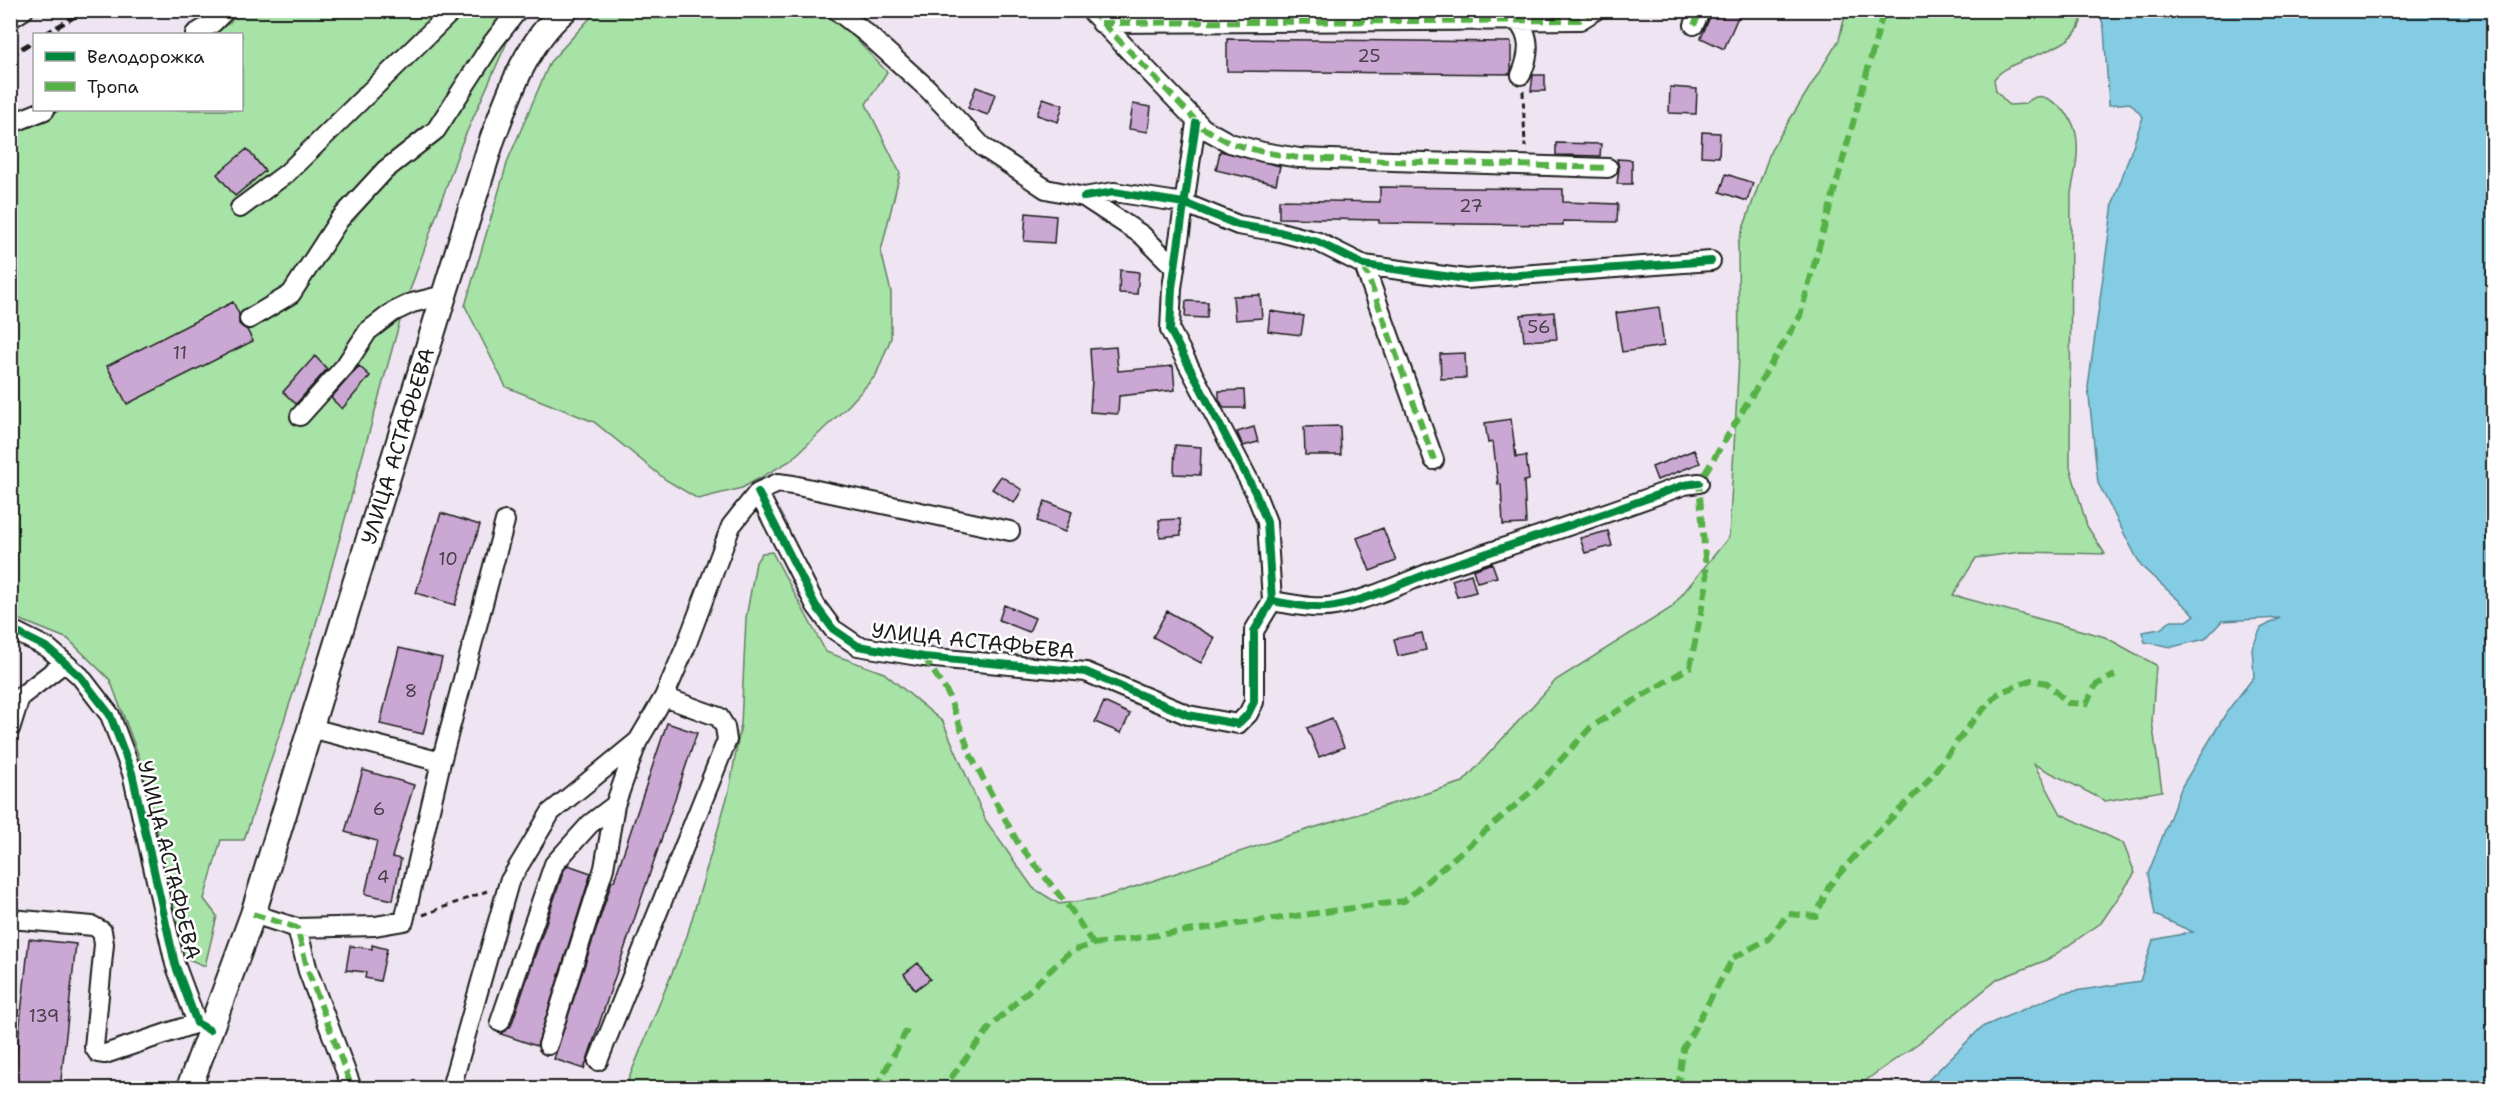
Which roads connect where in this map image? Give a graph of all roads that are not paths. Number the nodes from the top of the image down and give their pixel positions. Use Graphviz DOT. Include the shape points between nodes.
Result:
graph roads {
  1 [pos="24,10"];
  2 [pos="226,10"];
  3 [pos="453,10"];
  4 [pos="518,10"];
  5 [pos="565,10"];
  6 [pos="836,10"];
  7 [pos="1596,10"];
  8 [pos="1510,15"];
  9 [pos="1301,16"];
  10 [pos="1096,17"];
  11 [pos="10,19"];
  12 [pos="197,33"];
  13 [pos="1521,75"];
  14 [pos="42,111"];
  15 [pos="1196,123"];
  16 [pos="10,124"];
  17 [pos="1608,168"];
  18 [pos="1084,197"];
  19 [pos="1184,203"];
  20 [pos="240,208"];
  21 [pos="1711,261"];
  22 [pos="1364,265"];
  23 [pos="1174,268"];
  24 [pos="444,295"];
  25 [pos="249,319"];
  26 [pos="300,416"];
  27 [pos="1434,460"];
  28 [pos="1699,483"];
  29 [pos="758,492"];
  30 [pos="506,521"];
  31 [pos="1010,531"];
  32 [pos="1272,601"];
  33 [pos="10,629"];
  34 [pos="64,663"];
  35 [pos="664,697"];
  36 [pos="311,728"];
  37 [pos="10,729"];
  38 [pos="638,741"];
  39 [pos="441,762"];
  40 [pos="615,805"];
  41 [pos="253,914"];
  42 [pos="10,919"];
  43 [pos="297,928"];
  44 [pos="500,1022"];
  45 [pos="203,1027"];
  46 [pos="548,1045"];
  47 [pos="598,1061"];
  48 [pos="189,1089"];
  49 [pos="352,1089"];
  50 [pos="451,1089"];
  1 -- 11 [label="street"];
  2 -- 12 [label="street"];
  3 -- 20 [label="street" via="287,172"];
  4 -- 25 [label="street" via="436,130 385,170 339,219 291,294"];
  5 -- 24 [label="main road, УЛИЦА АСТАФЬЕВА" via="551,22 511,89"];
  6 -- 18 [label="street" via="928,90 983,147 1046,189"];
  7 -- 8 [label="street" via="1580,20"];
  8 -- 9 [label="street"];
  8 -- 13 [label="street" via="1524,30 1528,45"];
  9 -- 10 [label="street"];
  10 -- 15 [label="street"];
  14 -- 16 [label="street"];
  15 -- 17 [label="street" via="1230,143 1299,158"];
  15 -- 19 [label="street"];
  18 -- 19 [label="street" via="1114,192"];
  18 -- 23 [label="street" via="1142,235"];
  19 -- 22 [label="street" via="1238,225 1318,242"];
  19 -- 23 [label="street"];
  21 -- 22 [label="street" via="1466,279"];
  22 -- 27 [label="street"];
  23 -- 32 [label="street" via="1170,330 1259,502 1266,522"];
  24 -- 26 [label="street" via="412,303 368,331 345,366"];
  24 -- 36 [label="main road, УЛИЦА АСТАФЬЕВА"];
  28 -- 32 [label="street" via="1333,607"];
  29 -- 31 [label="street" via="778,483 793,485"];
  29 -- 32 [label="street, УЛИЦА АСТАФЬЕВА" via="816,606 833,629 858,646 924,657 1086,672 1188,715 1238,724 1254,702 1254,631"];
  29 -- 35 [label="street" via="730,526"];
  30 -- 39 [label="street"];
  33 -- 34 [label="street, УЛИЦА АСТАФЬЕВА" via="48,648"];
  34 -- 37 [label="street" via="20,697"];
  34 -- 45 [label="street, УЛИЦА АСТАФЬЕВА" via="80,676 110,715 132,773 175,964"];
  35 -- 38 [label="street"];
  35 -- 47 [label="street" via="719,717 727,740"];
  36 -- 39 [label="street"];
  36 -- 41 [label="main road, УЛИЦА АСТАФЬЕВА"];
  38 -- 40 [label="street"];
  38 -- 50 [label="street" via="551,812 509,882"];
  39 -- 43 [label="street" via="404,921 375,926"];
  40 -- 44 [label="street" via="590,824 554,864"];
  40 -- 46 [label="street" via="604,868"];
  41 -- 43 [label="street"];
  41 -- 45 [label="main road, УЛИЦА АСТАФЬЕВА"];
  42 -- 45 [label="street" via="93,926 102,931 94,1047 98,1053"];
  43 -- 49 [label="street" via="308,971"];
  45 -- 48 [label="main road, УЛИЦА АСТАФЬЕВА"];
}
